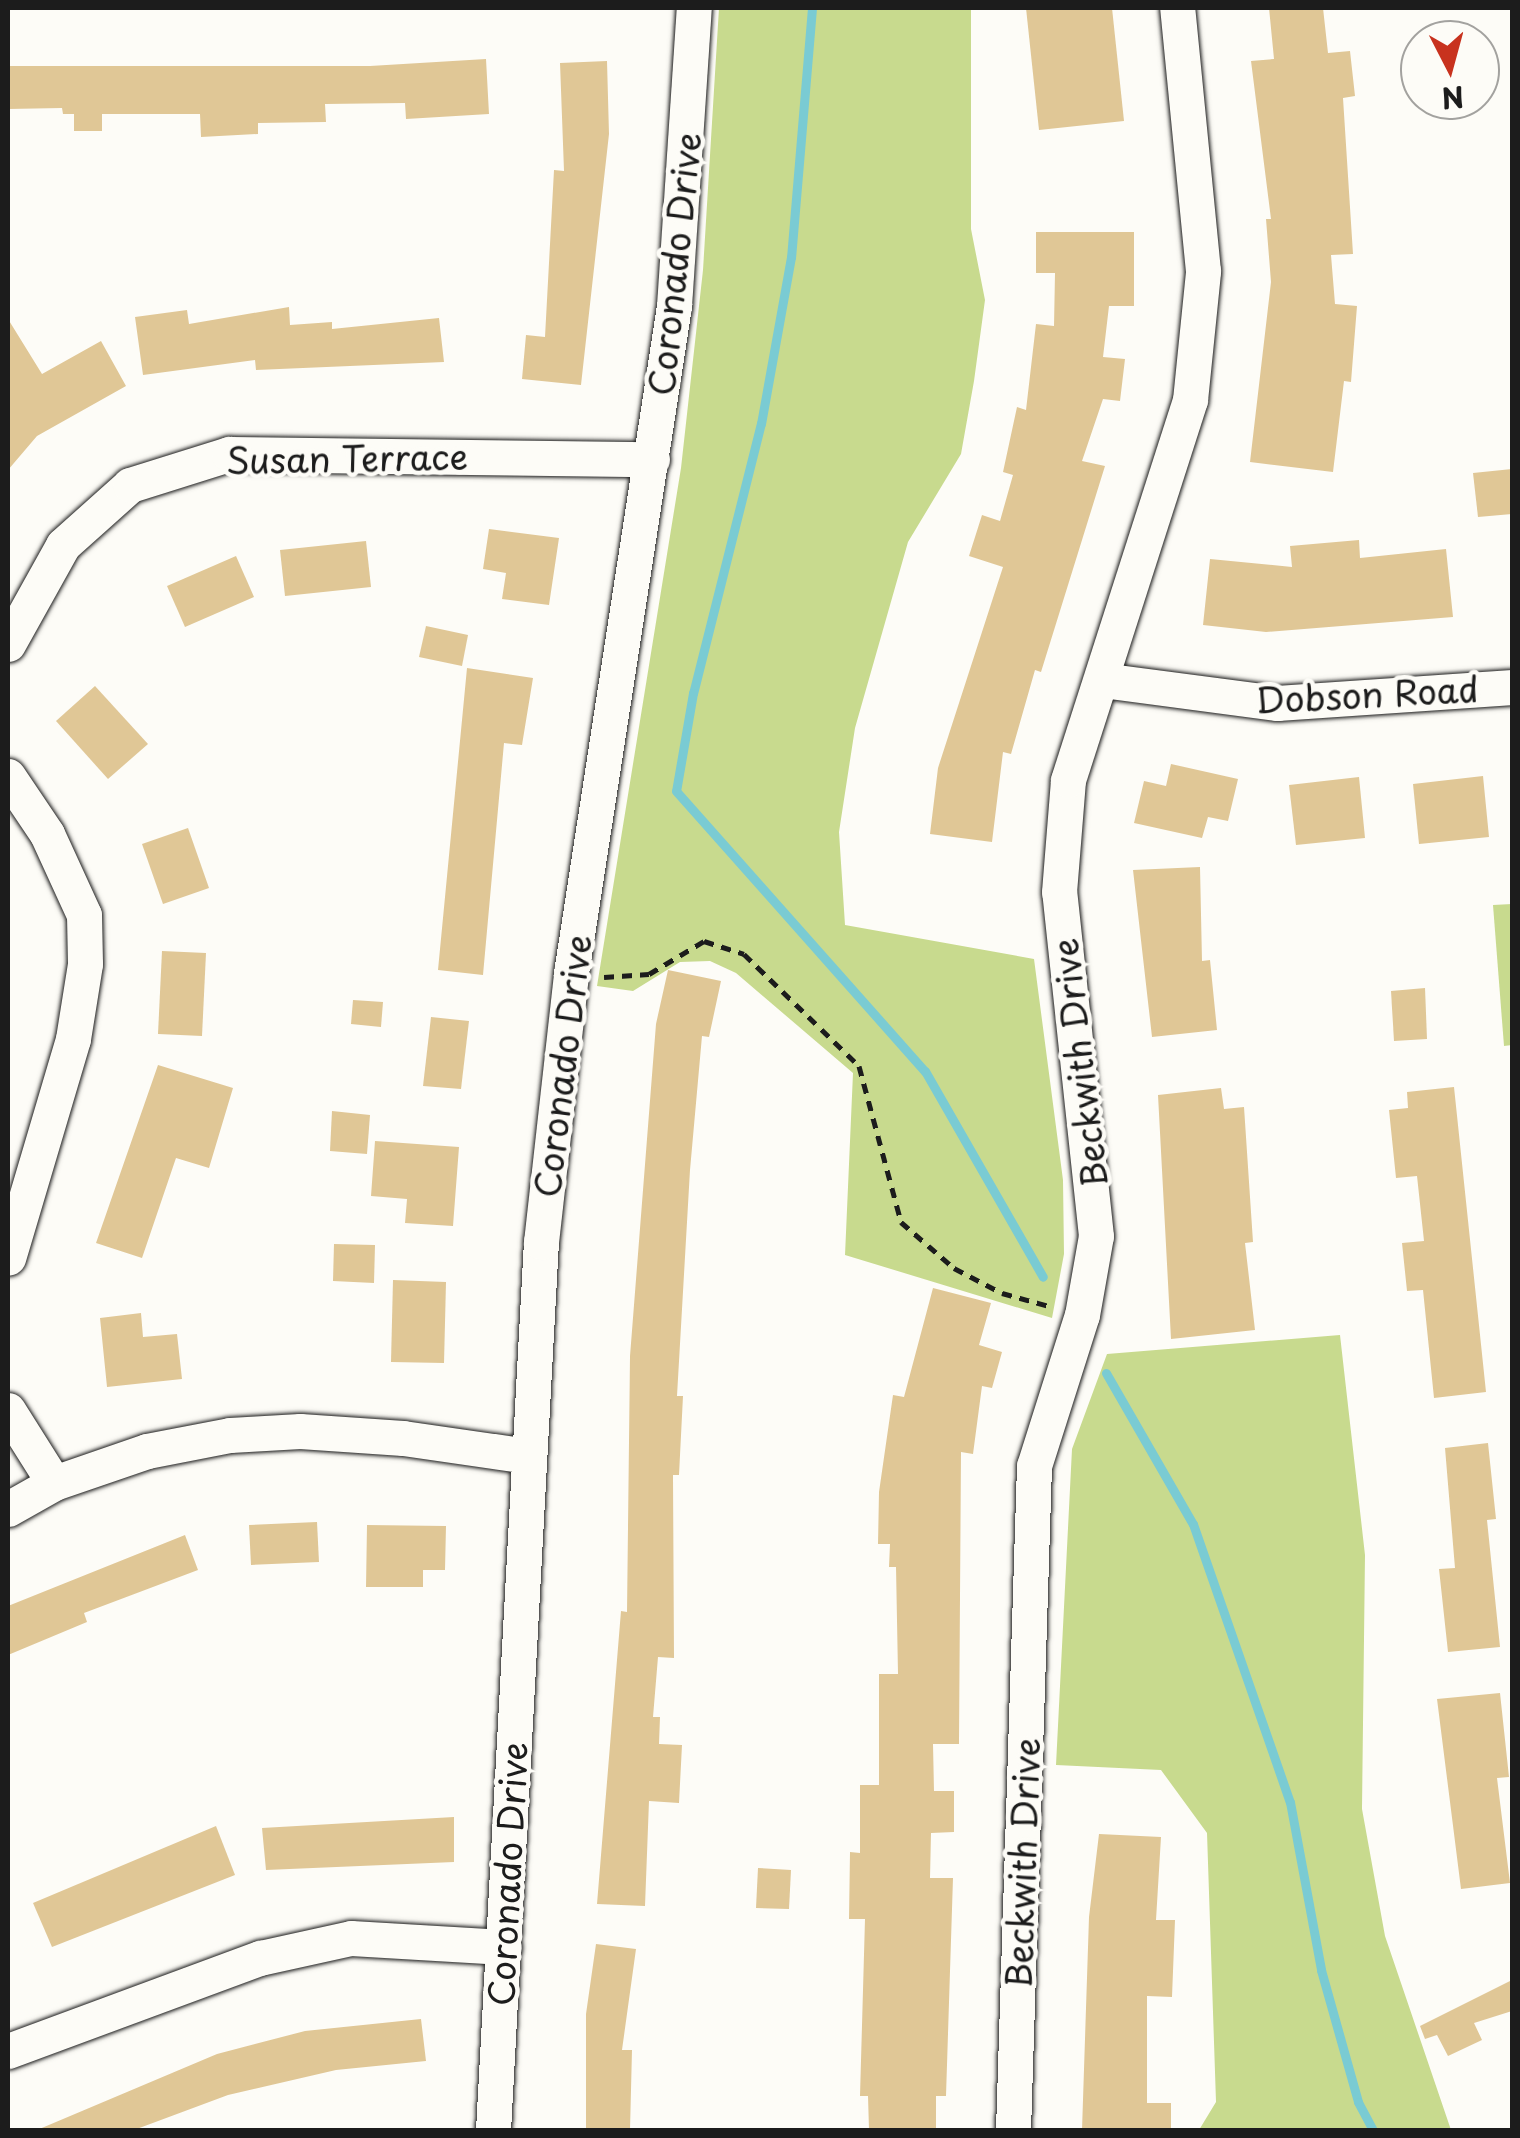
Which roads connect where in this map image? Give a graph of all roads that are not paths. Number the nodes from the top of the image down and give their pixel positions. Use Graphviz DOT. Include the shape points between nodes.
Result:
graph roads {
  1 [pos="694,8"];
  2 [pos="1177,8"];
  3 [pos="652,458"];
  4 [pos="8,644"];
  5 [pos="1102,680"];
  6 [pos="1512,687"];
  7 [pos="8,776"];
  8 [pos="8,1258"];
  9 [pos="8,1410"];
  10 [pos="528,1456"];
  11 [pos="54,1483"];
  12 [pos="8,1509"];
  13 [pos="504,1947"];
  14 [pos="8,2052"];
  15 [pos="493,2130"];
  16 [pos="1013,2130"];
  1 -- 3 [label="street, Coronado Drive" via="674,306"];
  2 -- 5 [label="street, Beckwith Drive" via="1203,271 1190,400"];
  3 -- 4 [label="street, Susan Terrace" via="229,454 130,485 63,545"];
  3 -- 10 [label="street, Coronado Drive" via="571,973 541,1242"];
  5 -- 6 [label="street, Dobson Road" via="1276,703"];
  5 -- 16 [label="street, Beckwith Drive" via="1068,780 1059,892 1096,1236 1082,1316 1034,1466"];
  7 -- 8 [label="street" via="48,834 84,915 85,964 73,1039"];
  9 -- 11 [label="street"];
  10 -- 11 [label="street" via="300,1431 230,1435 147,1452"];
  10 -- 13 [label="street, Coronado Drive"];
  11 -- 12 [label="street"];
  13 -- 14 [label="street" via="351,1938 260,1958"];
  13 -- 15 [label="street, Coronado Drive"];
}
